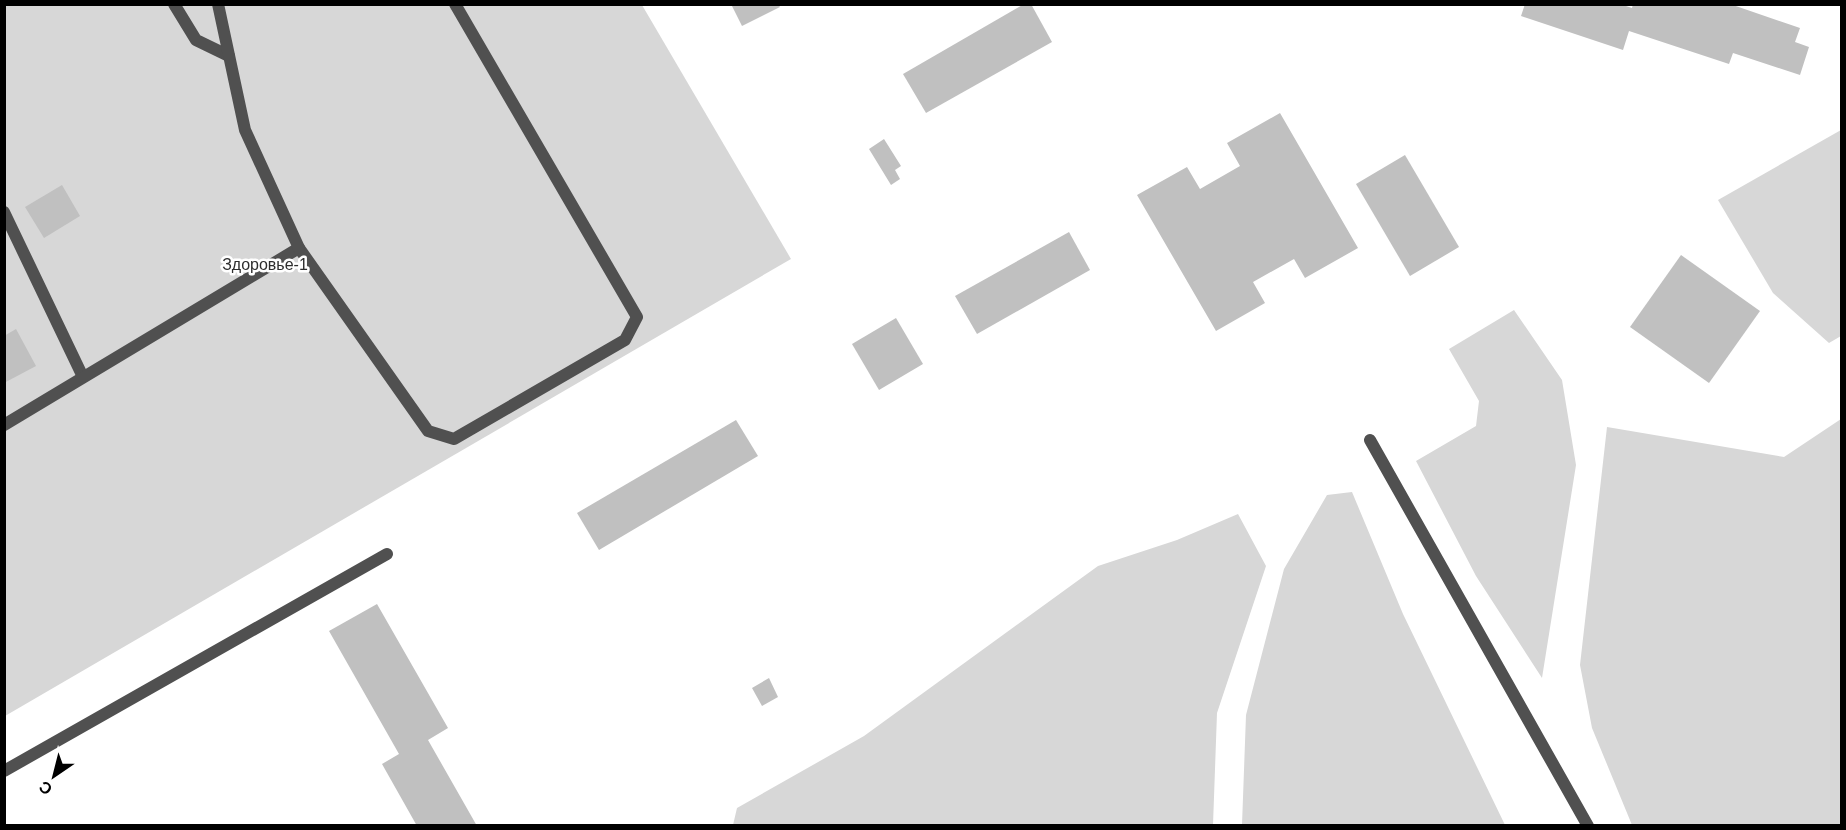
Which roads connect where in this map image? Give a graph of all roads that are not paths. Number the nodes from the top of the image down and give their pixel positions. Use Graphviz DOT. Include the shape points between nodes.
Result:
graph roads {
  1 [pos="174,4"];
  2 [pos="218,4"];
  3 [pos="456,4"];
  4 [pos="229,56"];
  5 [pos="4,212"];
  6 [pos="299,248"];
  7 [pos="83,378"];
  8 [pos="4,425"];
  9 [pos="1370,440"];
  10 [pos="387,554"];
  11 [pos="4,771"];
  12 [pos="1588,825"];
  1 -- 4 [label="street" via="196,40"];
  2 -- 4 [label="street"];
  3 -- 6 [label="street" via="637,317 625,340 454,440 428,431"];
  4 -- 6 [label="street" via="244,130"];
  5 -- 7 [label="street"];
  6 -- 7 [label="street"];
  7 -- 8 [label="street"];
  9 -- 12 [label="street"];
  10 -- 11 [label="street"];
}
